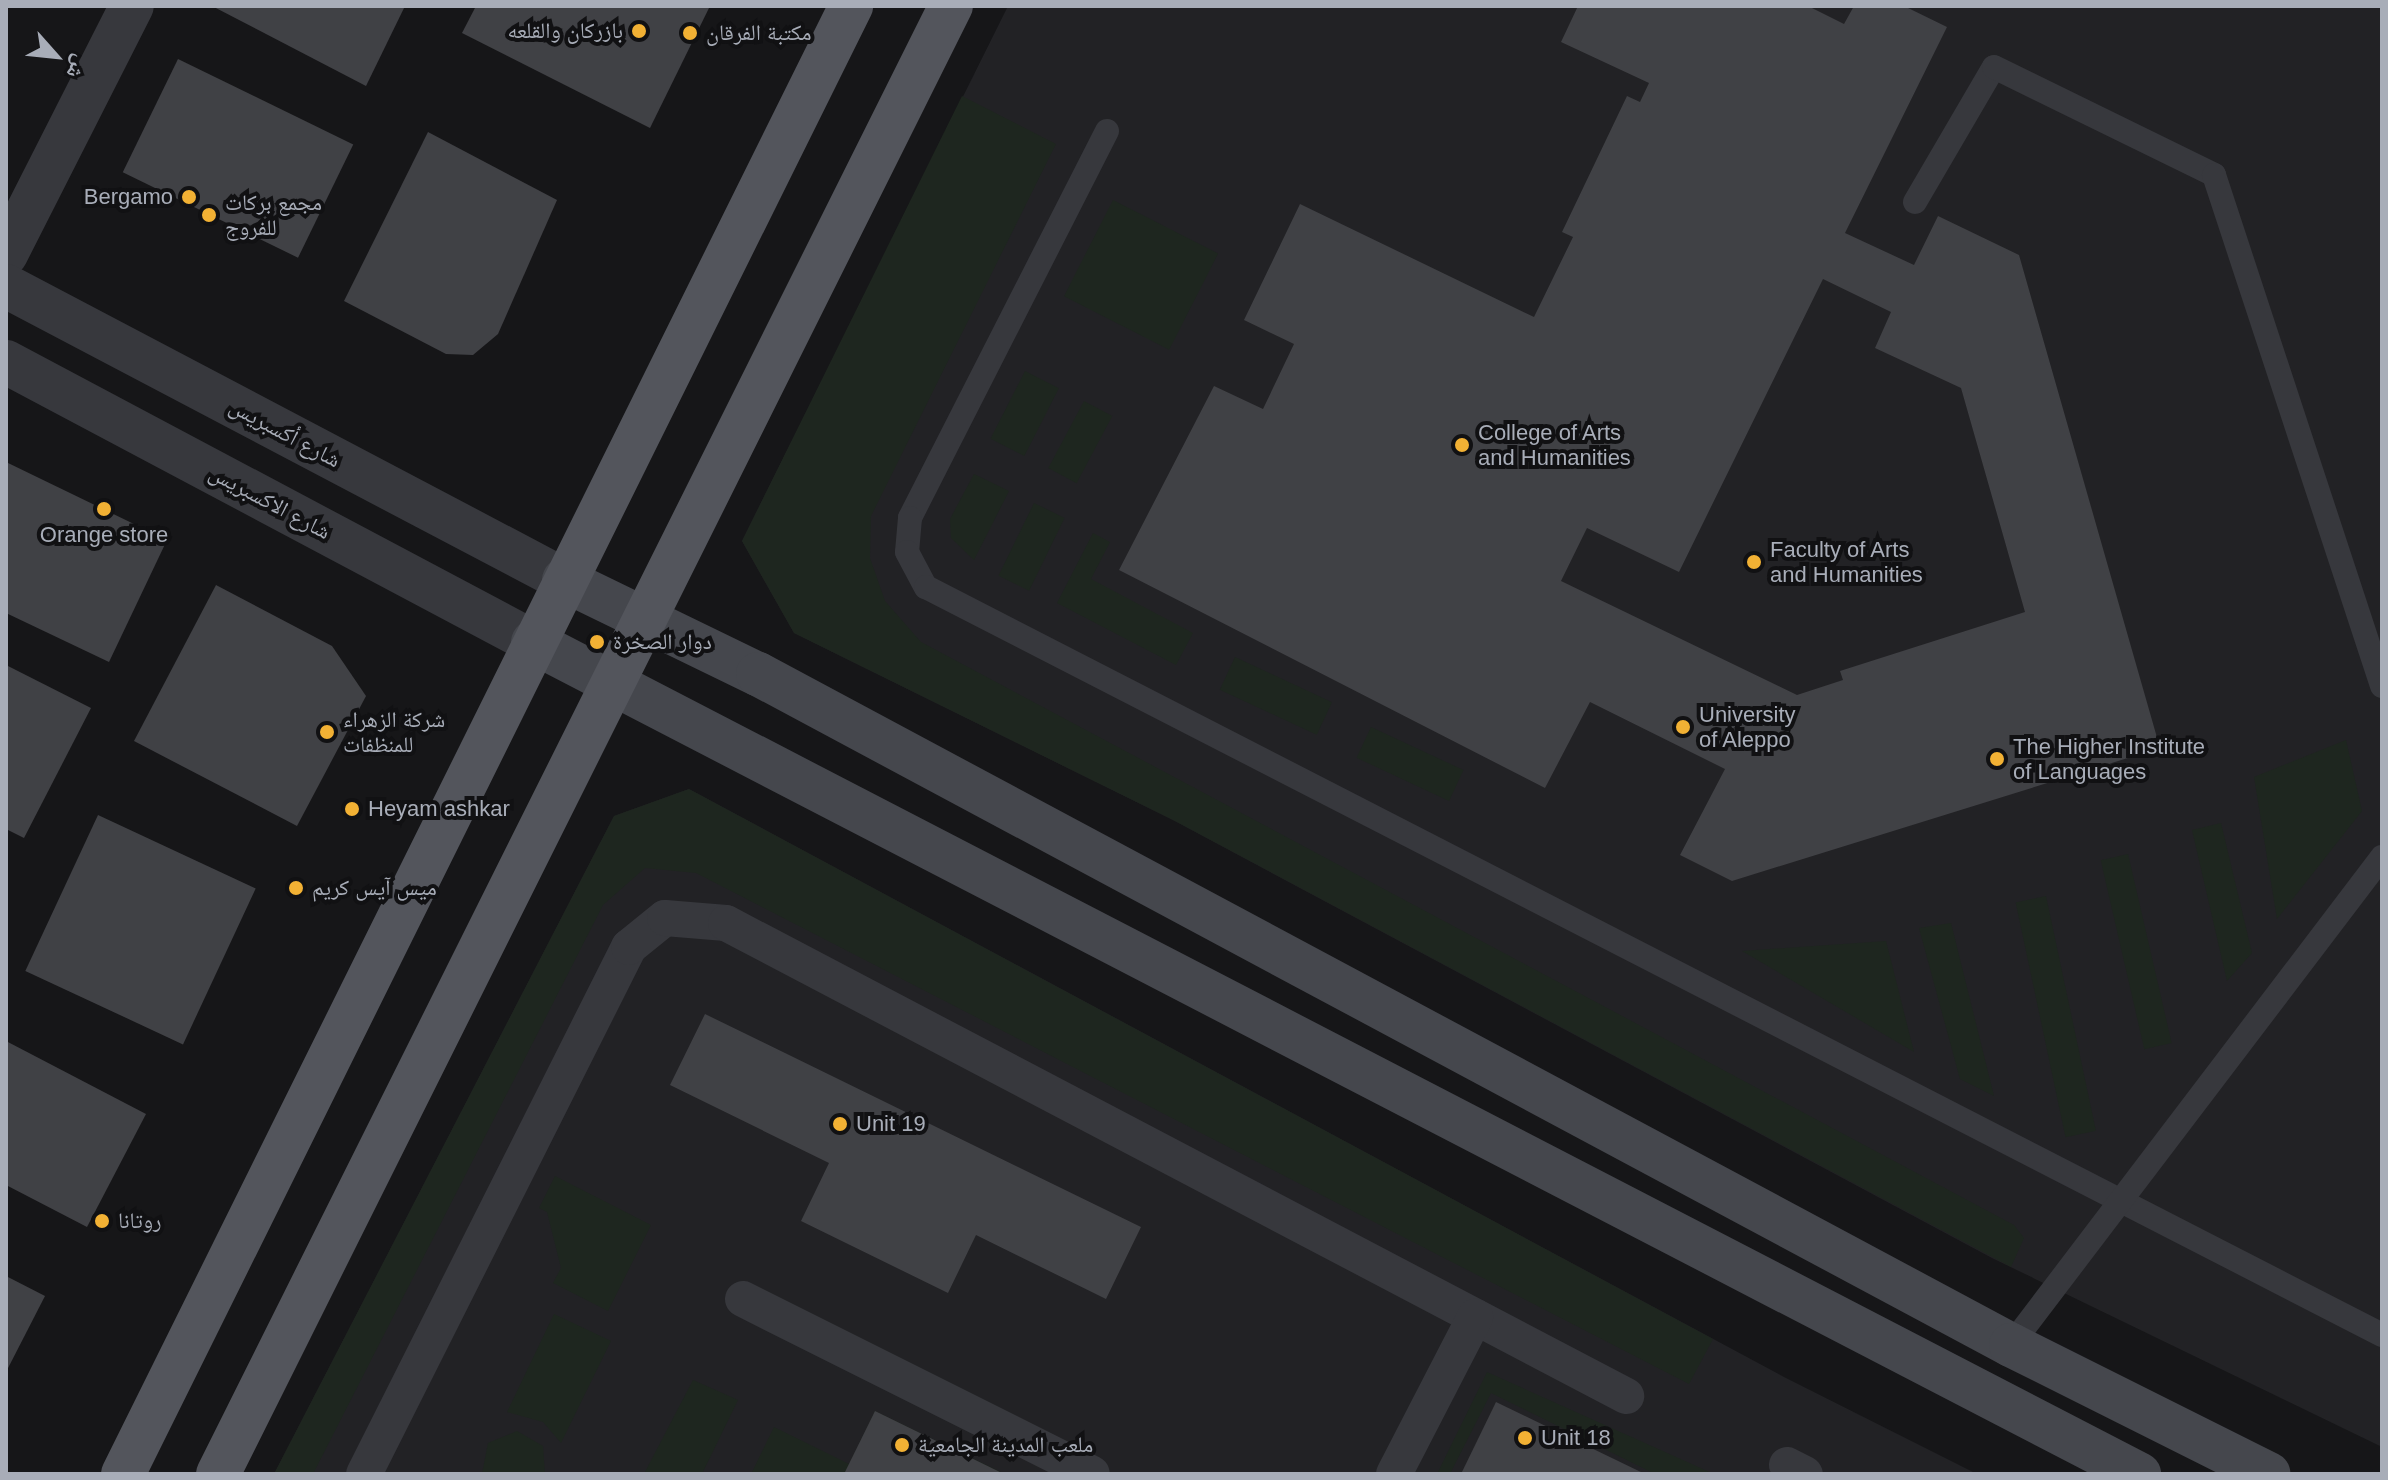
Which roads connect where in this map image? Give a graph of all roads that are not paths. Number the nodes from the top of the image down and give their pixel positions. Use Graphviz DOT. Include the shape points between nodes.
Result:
graph roads {
  1 [pos="132,6"];
  2 [pos="851,6"];
  3 [pos="951,6"];
  4 [pos="1107,131"];
  5 [pos="1915,202"];
  6 [pos="6,254"];
  7 [pos="6,286"];
  8 [pos="6,362"];
  9 [pos="564,580"];
  10 [pos="647,621"];
  11 [pos="533,642"];
  12 [pos="615,684"];
  13 [pos="2382,686"];
  14 [pos="2382,857"];
  15 [pos="2117,1204"];
  16 [pos="743,1299"];
  17 [pos="1475,1317"];
  18 [pos="2382,1335"];
  19 [pos="2011,1345"];
  20 [pos="1626,1396"];
  21 [pos="123,1474"];
  22 [pos="218,1474"];
  23 [pos="364,1474"];
  24 [pos="1092,1474"];
  25 [pos="1394,1474"];
  26 [pos="2139,1474"];
  27 [pos="2269,1474"];
  1 -- 6 [label="street"];
  2 -- 9 [label="main road"];
  3 -- 10 [label="main road"];
  4 -- 15 [label="lane" via="910,518 907,552 926,587"];
  5 -- 13 [label="lane" via="1994,67 2214,175"];
  7 -- 9 [label="street, شارع أكسبريس"];
  8 -- 11 [label="street, شارع الاكسبريس"];
  9 -- 10 [label="main road"];
  9 -- 11 [label="main road"];
  10 -- 12 [label="main road"];
  10 -- 19 [label="main road"];
  11 -- 12 [label="main road"];
  11 -- 21 [label="main road"];
  12 -- 22 [label="main road"];
  12 -- 26 [label="main road"];
  14 -- 15 [label="lane"];
  15 -- 18 [label="lane"];
  15 -- 19 [label="lane"];
  16 -- 24 [label="street"];
  17 -- 20 [label="street"];
  17 -- 23 [label="street" via="726,923 665,918 629,947"];
  17 -- 25 [label="street"];
  19 -- 27 [label="main road"];
}
